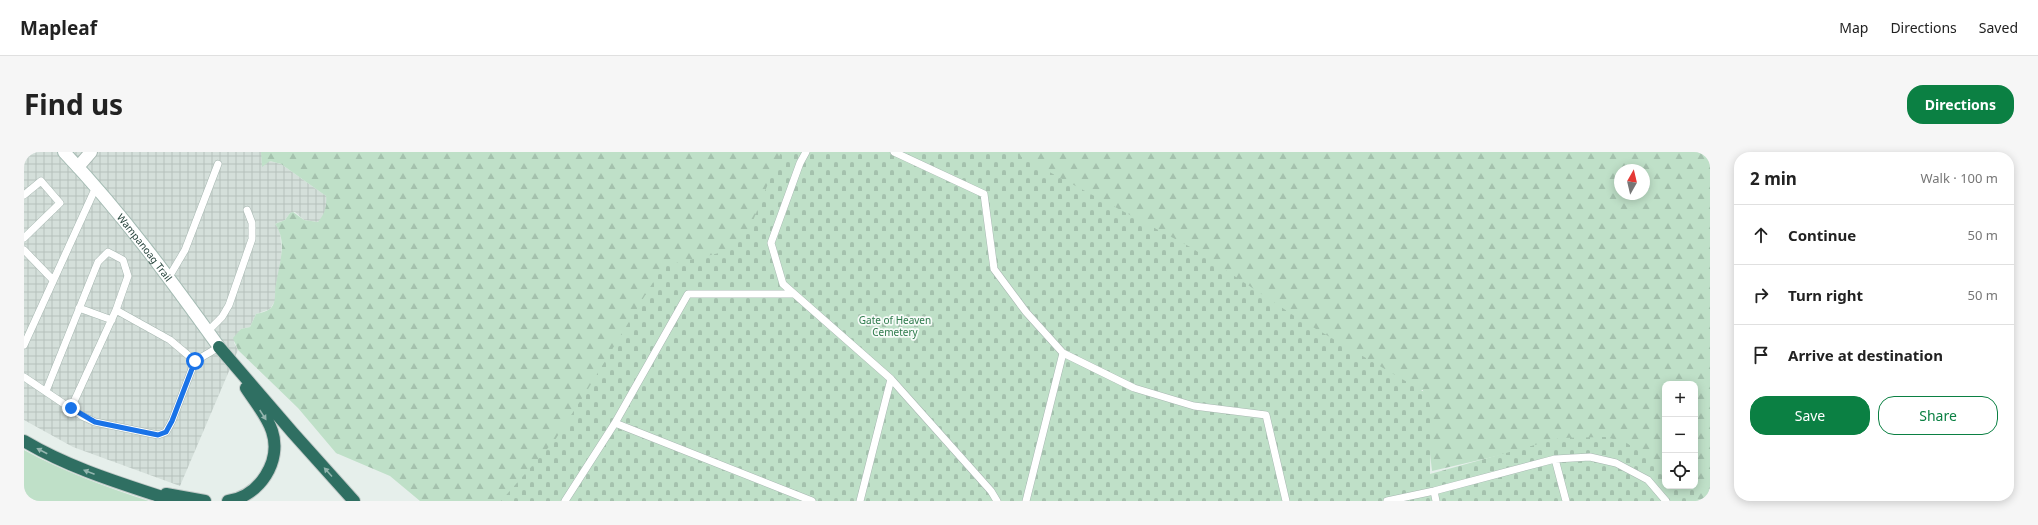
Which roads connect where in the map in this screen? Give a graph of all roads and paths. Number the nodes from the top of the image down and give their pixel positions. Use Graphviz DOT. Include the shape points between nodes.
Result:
graph roads {
  1 [pos="64,152"];
  2 [pos="91,152"];
  3 [pos="806,152"];
  4 [pos="894,152"];
  5 [pos="218,164"];
  6 [pos="78,167"];
  7 [pos="96,187"];
  8 [pos="24,195"];
  9 [pos="247,210"];
  10 [pos="24,238"];
  11 [pos="24,250"];
  12 [pos="169,277"];
  13 [pos="53,280"];
  14 [pos="794,294"];
  15 [pos="79,308"];
  16 [pos="116,310"];
  17 [pos="112,320"];
  18 [pos="208,331"];
  19 [pos="24,345"];
  20 [pos="219,347"];
  21 [pos="1063,353"];
  22 [pos="195,361"];
  23 [pos="24,377"];
  24 [pos="891,379"];
  25 [pos="46,391"];
  26 [pos="71,408"];
  27 [pos="614,422"];
  28 [pos="24,441"];
  29 [pos="1555,459"];
  30 [pos="120,484"];
  31 [pos="1434,491"];
  32 [pos="174,501"];
  33 [pos="205,501"];
  34 [pos="228,501"];
  35 [pos="354,501"];
  36 [pos="565,501"];
  37 [pos="812,501"];
  38 [pos="860,501"];
  39 [pos="997,501"];
  40 [pos="1026,501"];
  41 [pos="1286,501"];
  42 [pos="1387,501"];
  43 [pos="1436,501"];
  44 [pos="1566,501"];
  45 [pos="1666,501"];
  1 -- 6 [label="main road, Wampanoag Trail"];
  2 -- 6 [label="main road"];
  3 -- 14 [label="lane" via="771,243 783,284"];
  4 -- 21 [label="lane" via="984,194 994,269 1026,312"];
  5 -- 12 [label="lane" via="185,250"];
  6 -- 7 [label="main road, Wampanoag Trail"];
  7 -- 12 [label="main road, Wampanoag Trail"];
  7 -- 13 [label="lane"];
  8 -- 10 [label="lane" via="40,181 60,203"];
  9 -- 18 [label="lane" via="252,223 252,239 229,305 222,317"];
  11 -- 13 [label="lane"];
  12 -- 18 [label="main road, Wampanoag Trail"];
  13 -- 19 [label="lane"];
  14 -- 24 [label="lane"];
  14 -- 27 [label="lane" via="688,294"];
  15 -- 16 [label="lane" via="98,262 108,252 123,260 128,276"];
  15 -- 17 [label="lane"];
  15 -- 25 [label="lane"];
  16 -- 17 [label="lane"];
  16 -- 22 [label="lane" via="170,340"];
  17 -- 26 [label="lane"];
  18 -- 20 [label="main road, Wampanoag Trail"];
  20 -- 22 [label="lane"];
  20 -- 34 [label="highway, one-way" via="270,426 275,446 271,467 259,484 242,497"];
  35 -- 20 [label="highway, one-way"];
  21 -- 40 [label="lane"];
  21 -- 41 [label="lane" via="1134,388 1194,406 1266,415"];
  22 -- 26 [label="lane" via="166,432 158,435 95,422"];
  23 -- 25 [label="lane"];
  24 -- 38 [label="lane"];
  24 -- 39 [label="lane" via="991,491"];
  25 -- 26 [label="lane"];
  27 -- 36 [label="lane"];
  27 -- 37 [label="lane"];
  30 -- 28 [label="highway, one-way" via="70,464"];
  29 -- 31 [label="lane"];
  29 -- 44 [label="lane"];
  29 -- 45 [label="lane" via="1590,457 1616,463 1648,480"];
  30 -- 32 [label="highway"];
  30 -- 33 [label="highway"];
  31 -- 42 [label="lane"];
  31 -- 43 [label="lane"];
}
